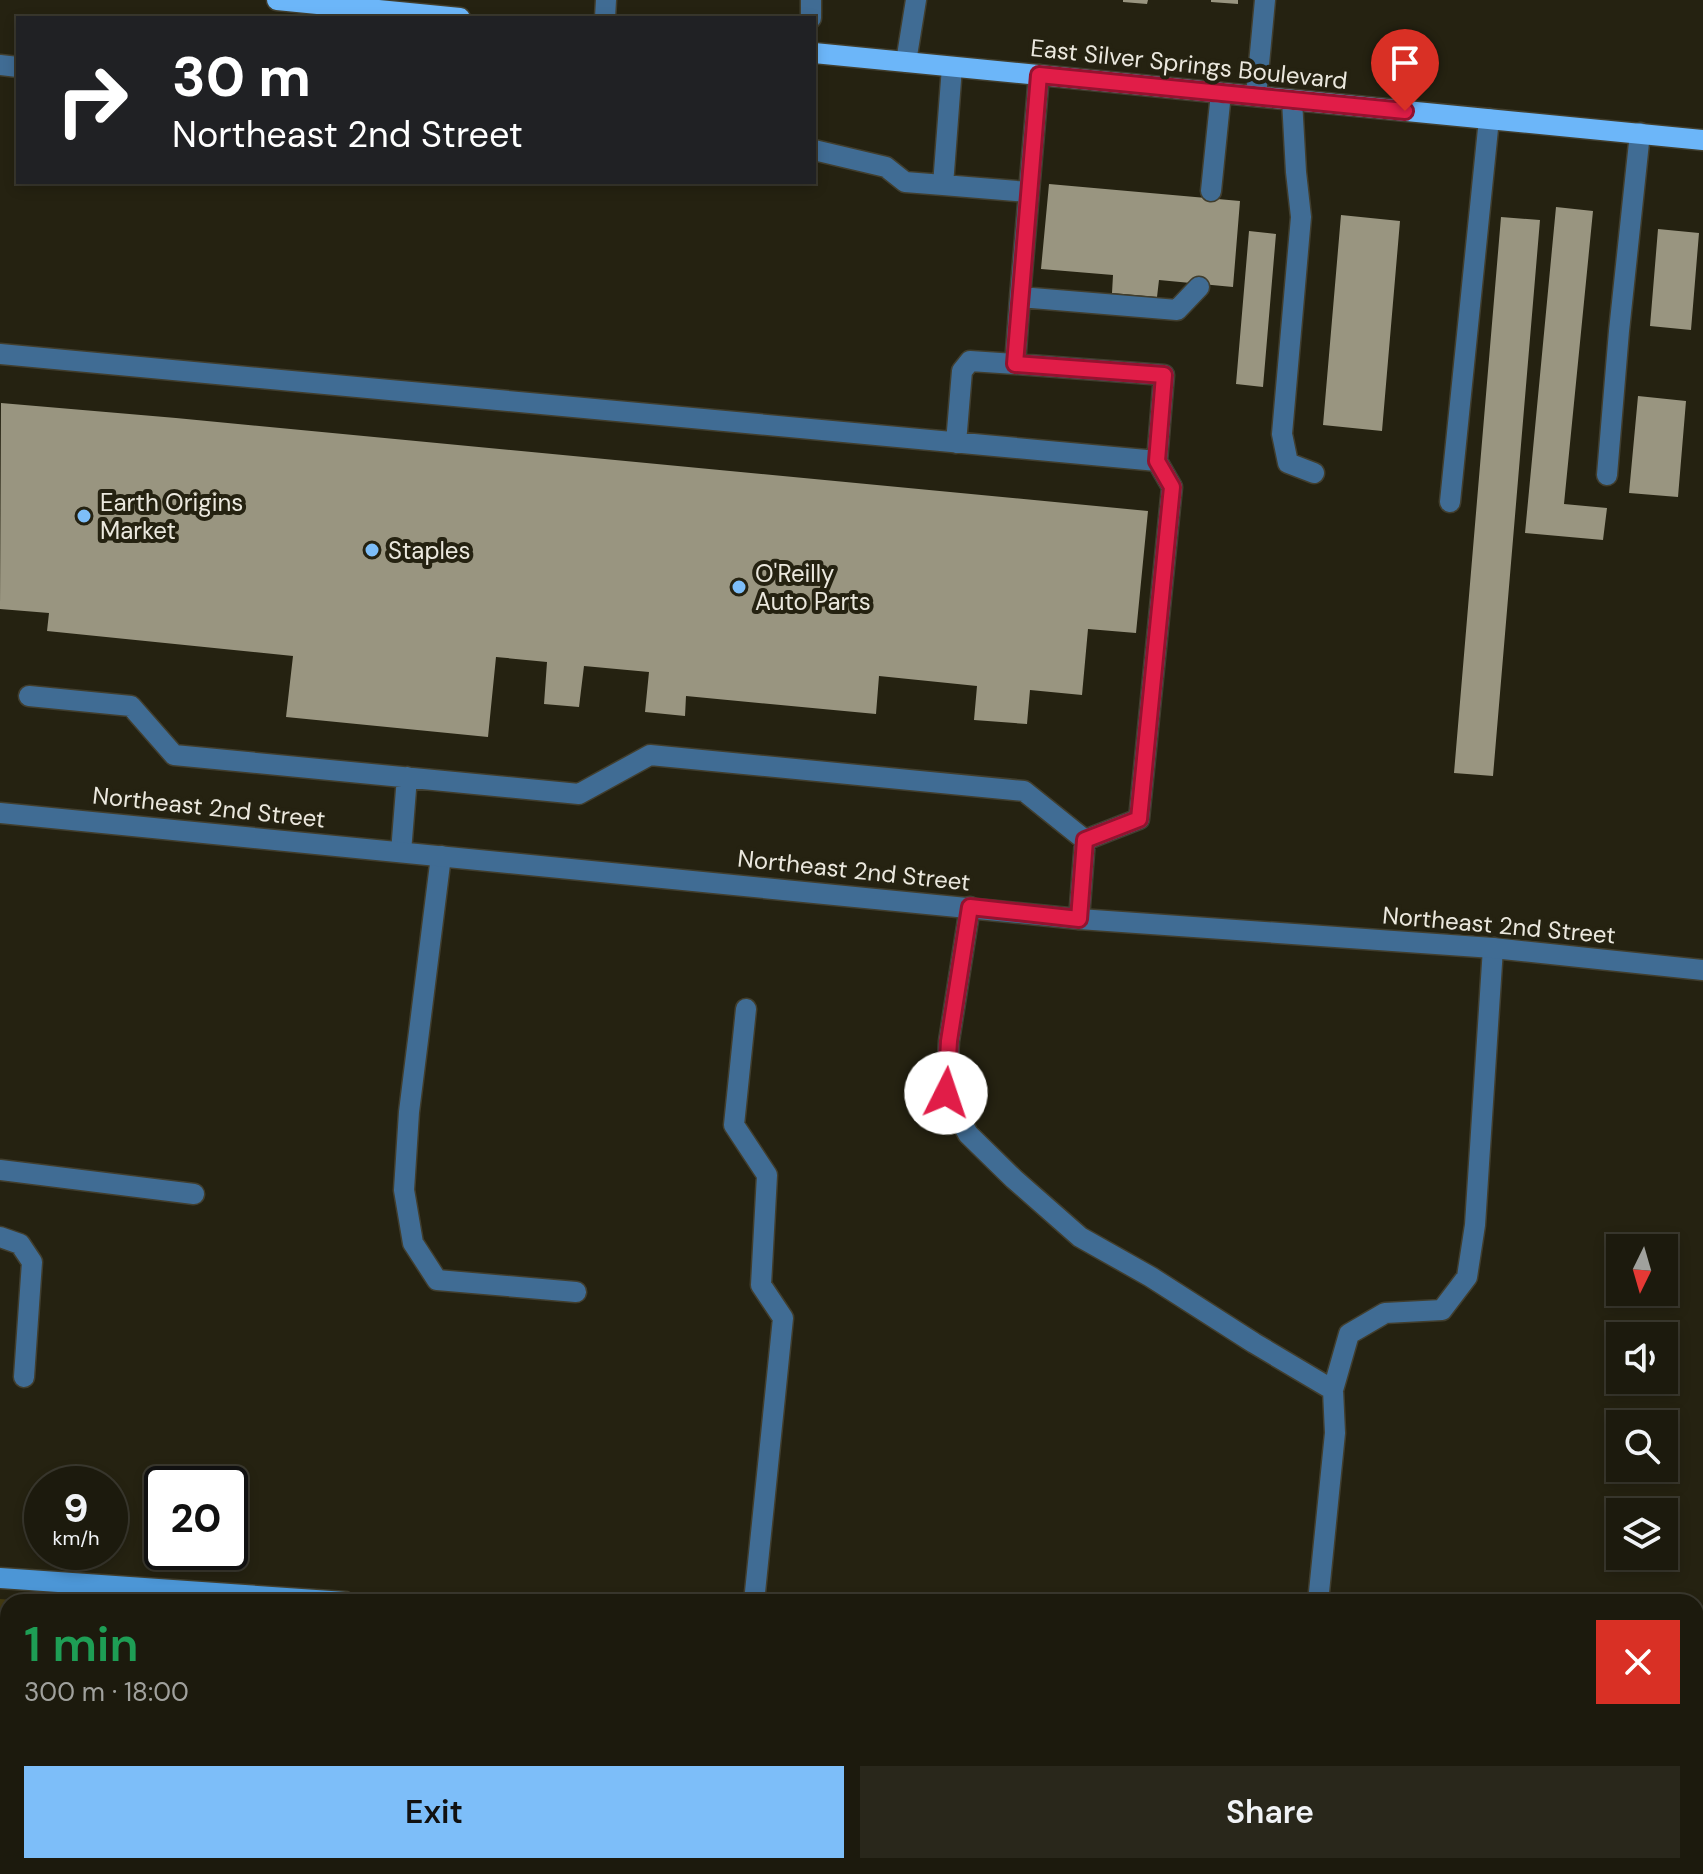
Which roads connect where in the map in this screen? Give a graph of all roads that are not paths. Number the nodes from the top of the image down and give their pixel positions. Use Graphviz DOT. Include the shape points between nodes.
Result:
graph roads {
  1 [pos="277,0"];
  2 [pos="916,0"];
  3 [pos="1265,0"];
  4 [pos="373,5"];
  5 [pos="447,16"];
  6 [pos="816,53"];
  7 [pos="906,62"];
  8 [pos="952,67"];
  9 [pos="1039,75"];
  10 [pos="1221,93"];
  11 [pos="1256,96"];
  12 [pos="1292,100"];
  13 [pos="1489,119"];
  14 [pos="1640,133"];
  15 [pos="1703,140"];
  16 [pos="816,150"];
  17 [pos="943,185"];
  18 [pos="1211,191"];
  19 [pos="1029,192"];
  20 [pos="1199,287"];
  21 [pos="1020,297"];
  22 [pos="0,354"];
  23 [pos="1015,364"];
  24 [pos="956,443"];
  25 [pos="1157,461"];
  26 [pos="1314,473"];
  27 [pos="1607,475"];
  28 [pos="1450,502"];
  29 [pos="29,696"];
  30 [pos="407,777"];
  31 [pos="0,813"];
  32 [pos="1085,840"];
  33 [pos="401,852"];
  34 [pos="441,856"];
  35 [pos="970,907"];
  36 [pos="1079,919"];
  37 [pos="1493,948"];
  38 [pos="1703,970"];
  39 [pos="746,1009"];
  40 [pos="0,1170"];
  41 [pos="194,1194"];
  42 [pos="0,1237"];
  43 [pos="576,1292"];
  44 [pos="24,1377"];
  45 [pos="1333,1390"];
  46 [pos="0,1578"];
  47 [pos="230,1594"];
  48 [pos="755,1594"];
  49 [pos="1319,1594"];
  1 -- 4 [label="main road"];
  2 -- 7 [label="street"];
  3 -- 11 [label="street"];
  4 -- 5 [label="main road"];
  6 -- 7 [label="main road, East Silver Springs Boulevard"];
  7 -- 8 [label="main road, East Silver Springs Boulevard"];
  8 -- 9 [label="main road, East Silver Springs Boulevard"];
  8 -- 17 [label="street"];
  9 -- 10 [label="main road, East Silver Springs Boulevard"];
  9 -- 19 [label="street"];
  10 -- 11 [label="main road, East Silver Springs Boulevard"];
  10 -- 18 [label="street"];
  11 -- 12 [label="main road, East Silver Springs Boulevard"];
  12 -- 13 [label="main road, East Silver Springs Boulevard"];
  12 -- 26 [label="street" via="1301,217 1282,434 1288,463"];
  13 -- 14 [label="main road, East Silver Springs Boulevard"];
  13 -- 28 [label="street"];
  14 -- 15 [label="main road, East Silver Springs Boulevard"];
  14 -- 27 [label="street"];
  16 -- 17 [label="street" via="886,167 905,182"];
  17 -- 19 [label="street"];
  19 -- 21 [label="street"];
  20 -- 21 [label="street" via="1177,310"];
  21 -- 23 [label="street"];
  22 -- 24 [label="street"];
  23 -- 24 [label="street" via="970,361 962,371"];
  23 -- 25 [label="street" via="1164,375"];
  24 -- 25 [label="street"];
  25 -- 32 [label="street" via="1172,487 1139,819"];
  29 -- 30 [label="street" via="131,706 174,755"];
  30 -- 32 [label="street" via="579,794 650,755 1024,791"];
  30 -- 33 [label="street"];
  31 -- 33 [label="street, Northeast 2nd Street"];
  32 -- 36 [label="street"];
  33 -- 34 [label="street, Northeast 2nd Street"];
  34 -- 35 [label="street, Northeast 2nd Street"];
  34 -- 43 [label="street" via="408,1128 404,1190 413,1243 437,1280"];
  35 -- 36 [label="street, Northeast 2nd Street"];
  35 -- 45 [label="street" via="946,1093 968,1134 1080,1237"];
  36 -- 37 [label="street, Northeast 2nd Street"];
  37 -- 38 [label="street, Northeast 2nd Street"];
  37 -- 45 [label="street" via="1467,1277 1442,1310 1385,1313 1349,1334"];
  39 -- 48 [label="street" via="734,1125 767,1175 761,1285 783,1318"];
  40 -- 41 [label="street"];
  42 -- 44 [label="street" via="20,1244 32,1262"];
  45 -- 49 [label="street" via="1335,1433"];
  46 -- 47 [label="street"];
}
